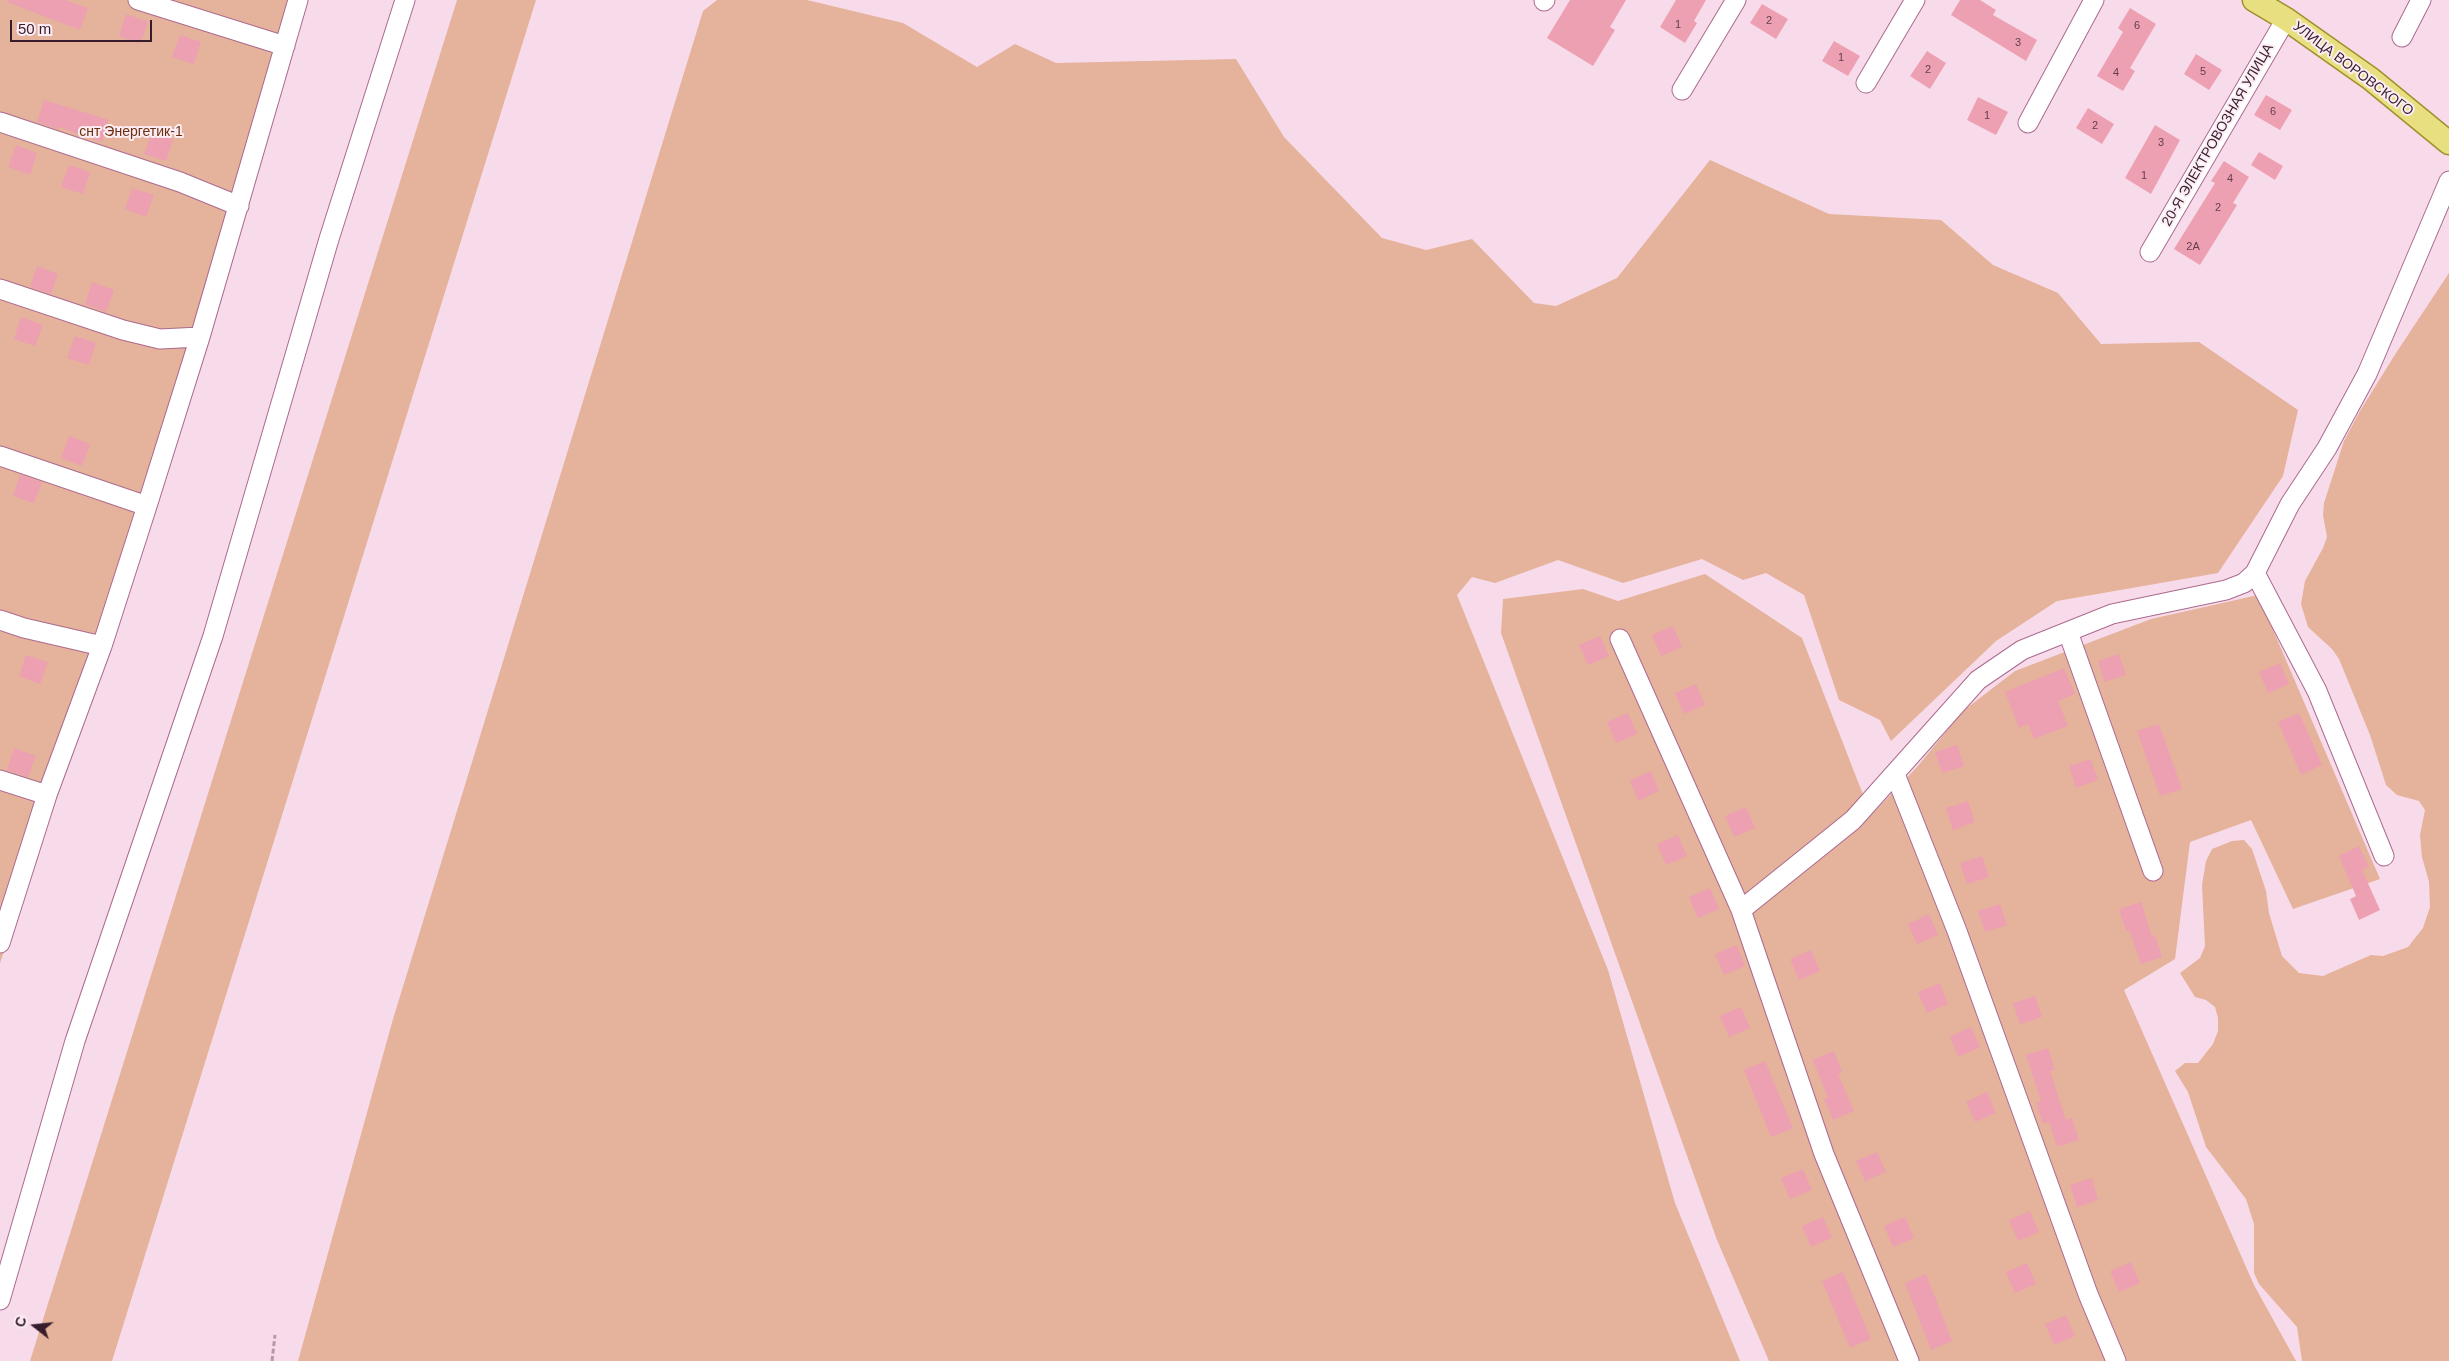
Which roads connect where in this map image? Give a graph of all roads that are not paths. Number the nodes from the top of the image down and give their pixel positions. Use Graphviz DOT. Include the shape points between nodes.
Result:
graph roads {
  1 [pos="138,0"];
  2 [pos="298,0"];
  3 [pos="405,0"];
  4 [pos="1736,0"];
  5 [pos="1915,0"];
  6 [pos="2094,0"];
  7 [pos="2254,0"];
  8 [pos="2421,0"];
  9 [pos="2286,19"];
  10 [pos="2402,37"];
  11 [pos="285,46"];
  12 [pos="1866,83"];
  13 [pos="1682,90"];
  14 [pos="0,122"];
  15 [pos="2028,123"];
  16 [pos="2449,143"];
  17 [pos="2449,181"];
  18 [pos="238,206"];
  19 [pos="2150,252"];
  20 [pos="0,288"];
  21 [pos="200,337"];
  22 [pos="0,456"];
  23 [pos="147,506"];
  24 [pos="2255,573"];
  25 [pos="0,620"];
  26 [pos="2068,632"];
  27 [pos="1620,638"];
  28 [pos="102,646"];
  29 [pos="1894,774"];
  30 [pos="0,780"];
  31 [pos="47,795"];
  32 [pos="2384,856"];
  33 [pos="2153,871"];
  34 [pos="1741,910"];
  35 [pos="0,943"];
  36 [pos="0,1300"];
  37 [pos="1909,1361"];
  38 [pos="2116,1361"];
  1 -- 11 [label="street"];
  2 -- 11 [label="street"];
  3 -- 36 [label="street" via="329,239 213,636 75,1041"];
  4 -- 13 [label="street"];
  5 -- 12 [label="street"];
  6 -- 15 [label="street"];
  7 -- 9 [label="main road, УЛИЦА ВОРОВСКОГО"];
  8 -- 10 [label="street"];
  9 -- 16 [label="main road, УЛИЦА ВОРОВСКОГО" via="2371,79"];
  9 -- 19 [label="street, 20-Я ЭЛЕКТРОВОЗНАЯ УЛИЦА"];
  11 -- 18 [label="street"];
  14 -- 18 [label="street" via="180,182"];
  17 -- 24 [label="street" via="2367,374 2327,448 2290,504"];
  18 -- 21 [label="street"];
  20 -- 21 [label="street" via="123,330 160,338"];
  21 -- 23 [label="street"];
  22 -- 23 [label="street"];
  23 -- 28 [label="street"];
  24 -- 26 [label="street" via="2244,583 2226,590 2112,614"];
  24 -- 32 [label="street" via="2317,691"];
  25 -- 28 [label="street"];
  26 -- 29 [label="street" via="2022,650 1978,680"];
  26 -- 33 [label="street"];
  27 -- 34 [label="street"];
  28 -- 31 [label="street"];
  29 -- 34 [label="street" via="1853,820"];
  29 -- 38 [label="street" via="1957,931"];
  30 -- 31 [label="street"];
  31 -- 35 [label="street"];
  34 -- 37 [label="street" via="1824,1154"];
}
